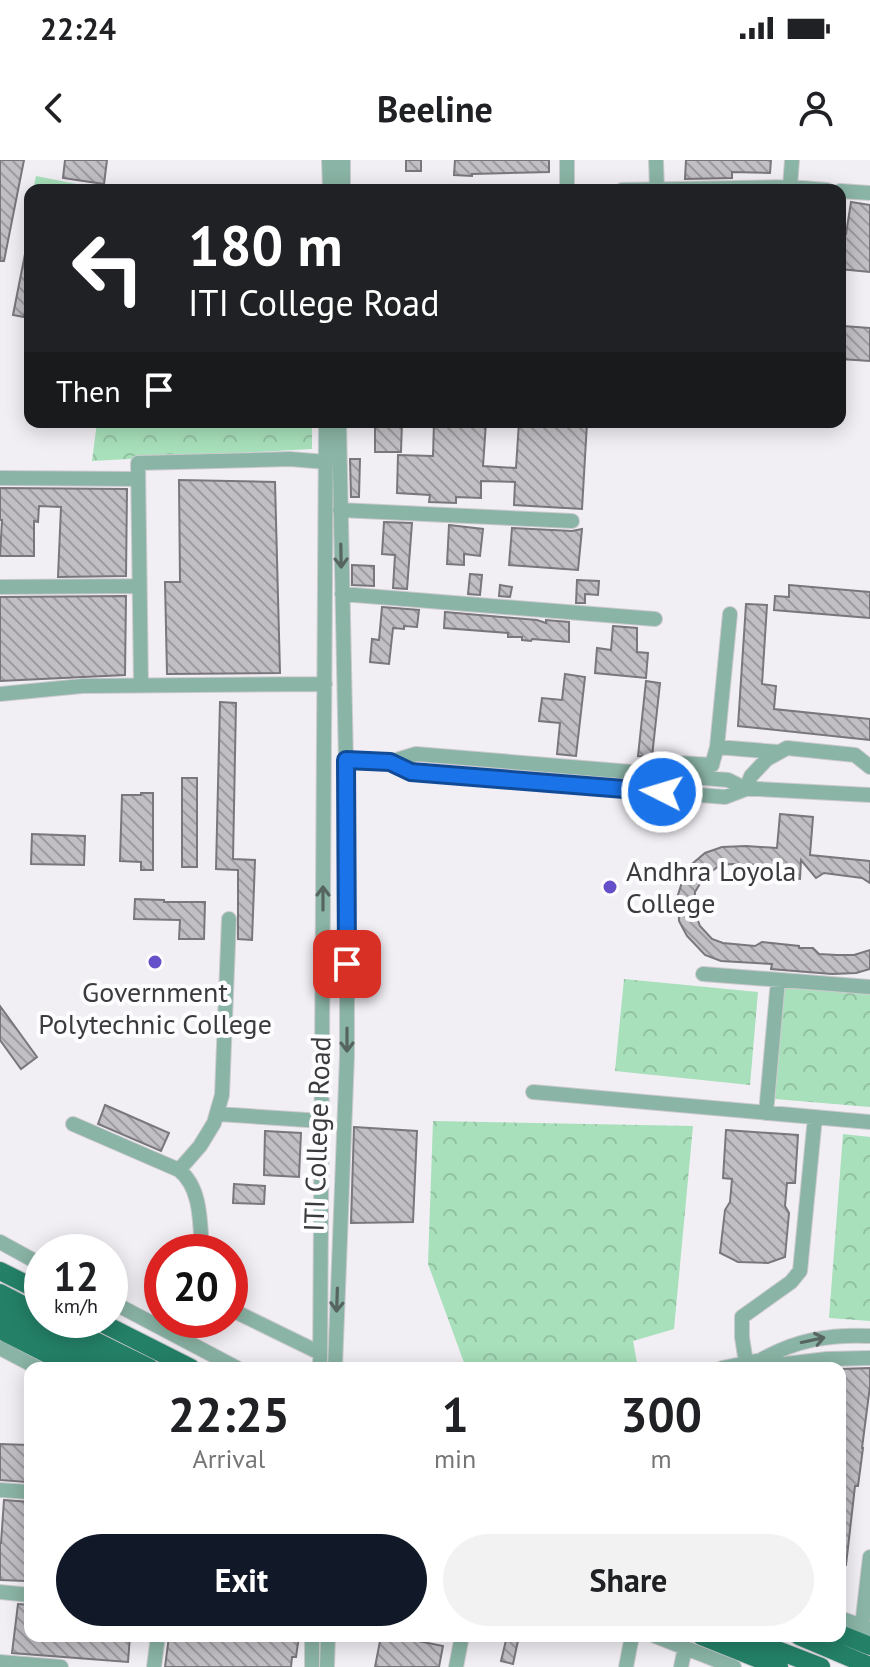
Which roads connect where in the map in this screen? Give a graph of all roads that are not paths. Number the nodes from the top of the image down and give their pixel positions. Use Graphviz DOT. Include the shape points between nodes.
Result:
graph roads {
  1 [pos="329,160"];
  2 [pos="343,160"];
  3 [pos="567,160"];
  4 [pos="656,160"];
  5 [pos="792,160"];
  6 [pos="330,184"];
  7 [pos="343,184"];
  8 [pos="567,184"];
  9 [pos="657,184"];
  10 [pos="790,184"];
  11 [pos="846,191"];
  12 [pos="870,193"];
  13 [pos="326,428"];
  14 [pos="339,428"];
  15 [pos="326,462"];
  16 [pos="0,478"];
  17 [pos="138,479"];
  18 [pos="340,510"];
  19 [pos="572,521"];
  20 [pos="139,586"];
  21 [pos="0,587"];
  22 [pos="342,594"];
  23 [pos="730,614"];
  24 [pos="655,619"];
  25 [pos="325,684"];
  26 [pos="141,685"];
  27 [pos="0,694"];
  28 [pos="717,747"];
  29 [pos="779,752"];
  30 [pos="346,760"];
  31 [pos="390,762"];
  32 [pos="867,762"];
  33 [pos="679,763"];
  34 [pos="664,775"];
  35 [pos="746,789"];
  36 [pos="662,792"];
  37 [pos="870,795"];
  38 [pos="229,919"];
  39 [pos="703,974"];
  40 [pos="778,980"];
  41 [pos="870,987"];
  42 [pos="533,1092"];
  43 [pos="766,1113"];
  44 [pos="218,1114"];
  45 [pos="815,1117"];
  46 [pos="322,1121"];
  47 [pos="870,1122"];
  48 [pos="73,1124"];
  49 [pos="179,1170"];
  50 [pos="200,1234"];
  51 [pos="0,1242"];
  52 [pos="24,1255"];
  53 [pos="0,1271"];
  54 [pos="24,1283"];
  55 [pos="0,1293"];
  56 [pos="24,1306"];
  57 [pos="128,1310"];
  58 [pos="0,1312"];
  59 [pos="248,1319"];
  60 [pos="0,1330"];
  61 [pos="128,1336"];
  62 [pos="870,1336"];
  63 [pos="89,1338"];
  64 [pos="0,1348"];
  65 [pos="870,1358"];
  66 [pos="320,1361"];
  67 [pos="27,1362"];
  68 [pos="63,1362"];
  69 [pos="101,1362"];
  70 [pos="138,1362"];
  71 [pos="179,1362"];
  72 [pos="226,1362"];
  73 [pos="335,1362"];
  74 [pos="754,1362"];
  75 [pos="758,1362"];
  76 [pos="802,1362"];
  77 [pos="0,1490"];
  78 [pos="24,1492"];
  79 [pos="870,1557"];
  80 [pos="0,1592"];
  81 [pos="24,1594"];
  82 [pos="846,1620"];
  83 [pos="866,1628"];
  84 [pos="846,1636"];
  85 [pos="157,1642"];
  86 [pos="312,1642"];
  87 [pos="328,1642"];
  88 [pos="461,1642"];
  89 [pos="631,1642"];
  90 [pos="670,1642"];
  91 [pos="716,1642"];
  92 [pos="756,1642"];
  93 [pos="813,1642"];
  94 [pos="870,1646"];
  95 [pos="685,1648"];
  96 [pos="0,1662"];
  97 [pos="870,1666"];
  98 [pos="61,1667"];
  99 [pos="154,1667"];
  100 [pos="312,1667"];
  101 [pos="327,1667"];
  102 [pos="456,1667"];
  103 [pos="626,1667"];
  104 [pos="681,1667"];
  105 [pos="734,1667"];
  106 [pos="779,1667"];
  107 [pos="821,1667"];
  1 -- 6 [label="street"];
  2 -- 7 [label="street"];
  3 -- 8 [label="street"];
  4 -- 9 [label="street"];
  5 -- 10 [label="street"];
  11 -- 12 [label="street"];
  13 -- 15 [label="street, ITI College Road"];
  14 -- 18 [label="street, ITI College Road"];
  15 -- 17 [label="street" via="138,463"];
  15 -- 25 [label="street, ITI College Road"];
  16 -- 17 [label="street"];
  17 -- 20 [label="street"];
  18 -- 19 [label="street"];
  18 -- 22 [label="street, ITI College Road, one-way"];
  20 -- 21 [label="street"];
  20 -- 26 [label="street"];
  22 -- 24 [label="street"];
  22 -- 30 [label="street, ITI College Road"];
  23 -- 28 [label="street"];
  25 -- 26 [label="street"];
  46 -- 25 [label="street, ITI College Road, one-way"];
  26 -- 27 [label="street"];
  28 -- 29 [label="street"];
  28 -- 33 [label="street" via="712,765"];
  29 -- 32 [label="street" via="787,748 855,755"];
  29 -- 35 [label="street" via="751,776"];
  30 -- 31 [label="street"];
  30 -- 73 [label="street, ITI College Road, one-way" via="347,1056"];
  31 -- 34 [label="street" via="416,754"];
  31 -- 36 [label="street" via="411,772"];
  34 -- 35 [label="street" via="728,780"];
  34 -- 36 [label="street"];
  35 -- 36 [label="street" via="725,797"];
  35 -- 37 [label="street"];
  38 -- 44 [label="street"];
  39 -- 40 [label="street"];
  40 -- 41 [label="street"];
  40 -- 43 [label="street"];
  42 -- 43 [label="street"];
  43 -- 45 [label="street"];
  44 -- 46 [label="street"];
  44 -- 49 [label="street"];
  45 -- 47 [label="street"];
  45 -- 74 [label="street" via="800,1271 742,1317 742,1337"];
  46 -- 66 [label="street, ITI College Road"];
  48 -- 49 [label="street"];
  49 -- 50 [label="street" via="192,1184"];
  51 -- 52 [label="street"];
  53 -- 54 [label="main road"];
  55 -- 56 [label="main road"];
  57 -- 72 [label="street"];
  58 -- 69 [label="main road"];
  59 -- 66 [label="street"];
  60 -- 68 [label="main road"];
  61 -- 71 [label="main road"];
  75 -- 62 [label="street, one-way" via="782,1348 825,1337"];
  63 -- 70 [label="main road"];
  64 -- 67 [label="street"];
  65 -- 76 [label="street"];
  77 -- 78 [label="street"];
  79 -- 83 [label="street"];
  80 -- 81 [label="street"];
  82 -- 83 [label="street"];
  84 -- 94 [label="main road"];
  85 -- 99 [label="street"];
  86 -- 100 [label="street"];
  87 -- 101 [label="street"];
  88 -- 102 [label="street"];
  89 -- 103 [label="street"];
  90 -- 95 [label="street"];
  91 -- 106 [label="main road"];
  92 -- 107 [label="main road"];
  93 -- 97 [label="main road"];
  95 -- 104 [label="street"];
  95 -- 105 [label="street"];
  96 -- 98 [label="street"];
}
